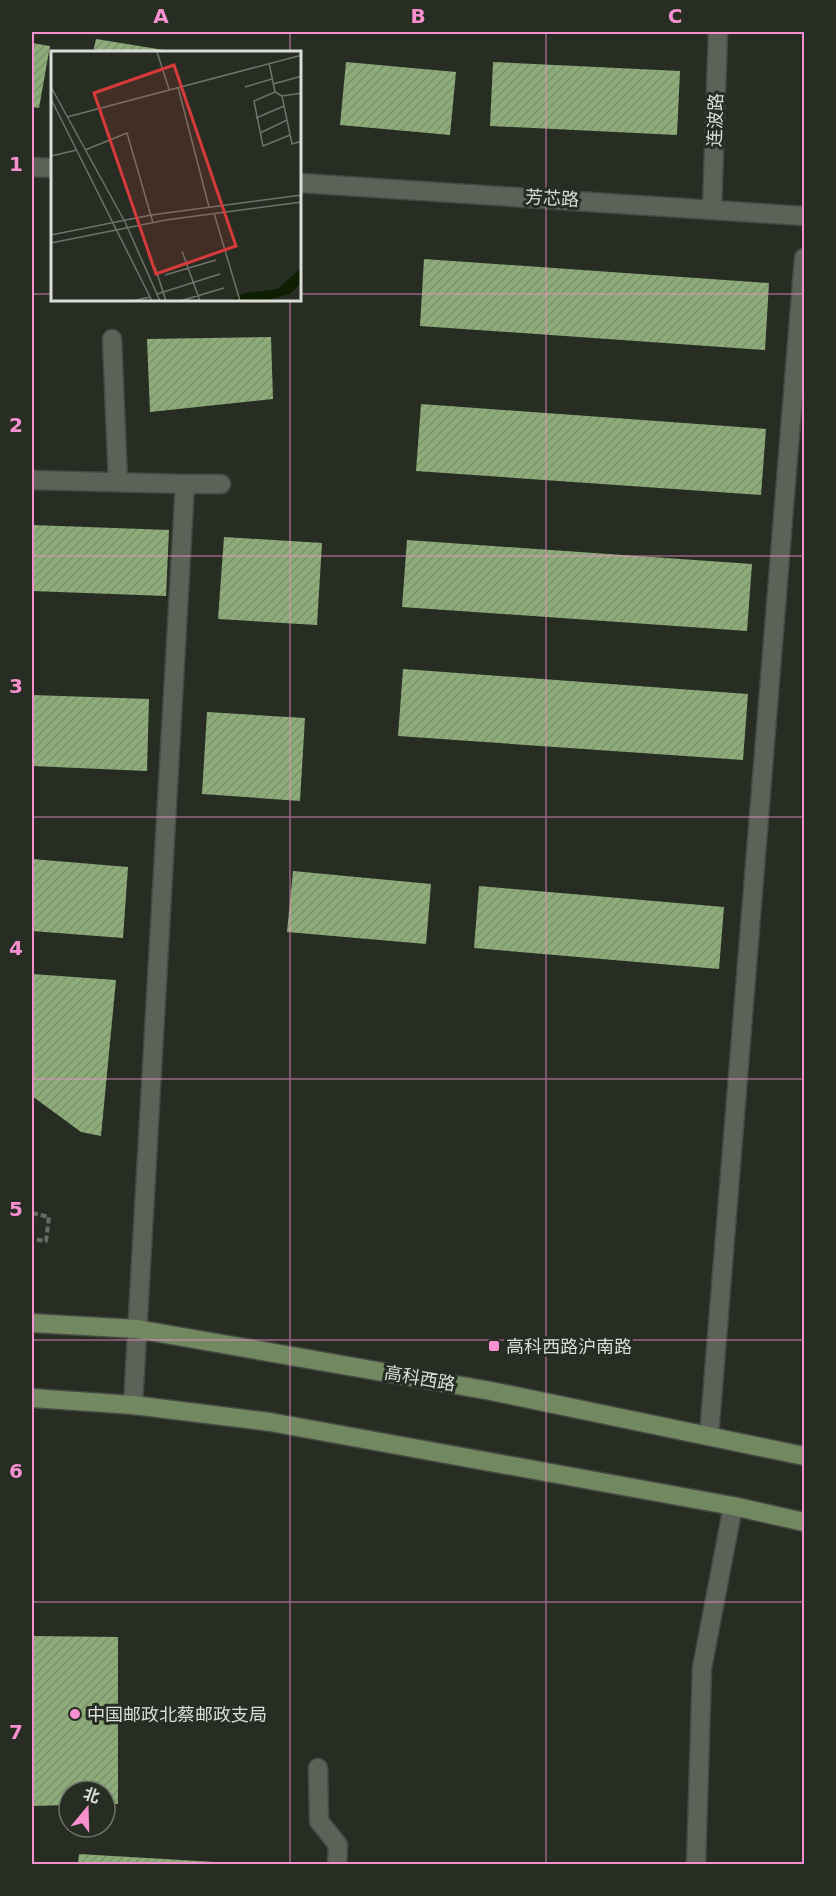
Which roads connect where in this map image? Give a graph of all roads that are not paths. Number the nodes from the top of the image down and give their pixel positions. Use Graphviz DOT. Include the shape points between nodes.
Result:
graph roads {
  1 [pos="718,32"];
  2 [pos="32,167"];
  3 [pos="51,168"];
  4 [pos="302,183"];
  5 [pos="712,209"];
  6 [pos="804,216"];
  7 [pos="804,258"];
  8 [pos="112,339"];
  9 [pos="32,480"];
  10 [pos="118,482"];
  11 [pos="185,484"];
  12 [pos="222,484"];
  13 [pos="32,1323"];
  14 [pos="137,1329"];
  15 [pos="32,1398"];
  16 [pos="133,1405"];
  17 [pos="709,1436"];
  18 [pos="804,1456"];
  19 [pos="733,1506"];
  20 [pos="804,1522"];
  21 [pos="318,1768"];
  22 [pos="337,1864"];
  23 [pos="696,1864"];
  1 -- 5 [label="street, 连波路"];
  2 -- 3 [label="street"];
  4 -- 5 [label="street, 芳芯路"];
  5 -- 6 [label="street, 芳芯路"];
  7 -- 17 [label="street"];
  8 -- 10 [label="street"];
  9 -- 10 [label="street"];
  10 -- 11 [label="street"];
  11 -- 12 [label="street"];
  11 -- 14 [label="street"];
  13 -- 14 [label="main road, 高科西路"];
  14 -- 16 [label="street"];
  14 -- 17 [label="main road, 高科西路" via="491,1391"];
  15 -- 16 [label="main road"];
  16 -- 19 [label="main road" via="270,1422"];
  17 -- 18 [label="main road, 高科西路"];
  19 -- 20 [label="main road"];
  19 -- 23 [label="street" via="702,1668"];
  21 -- 22 [label="street" via="319,1821 338,1845"];
}
